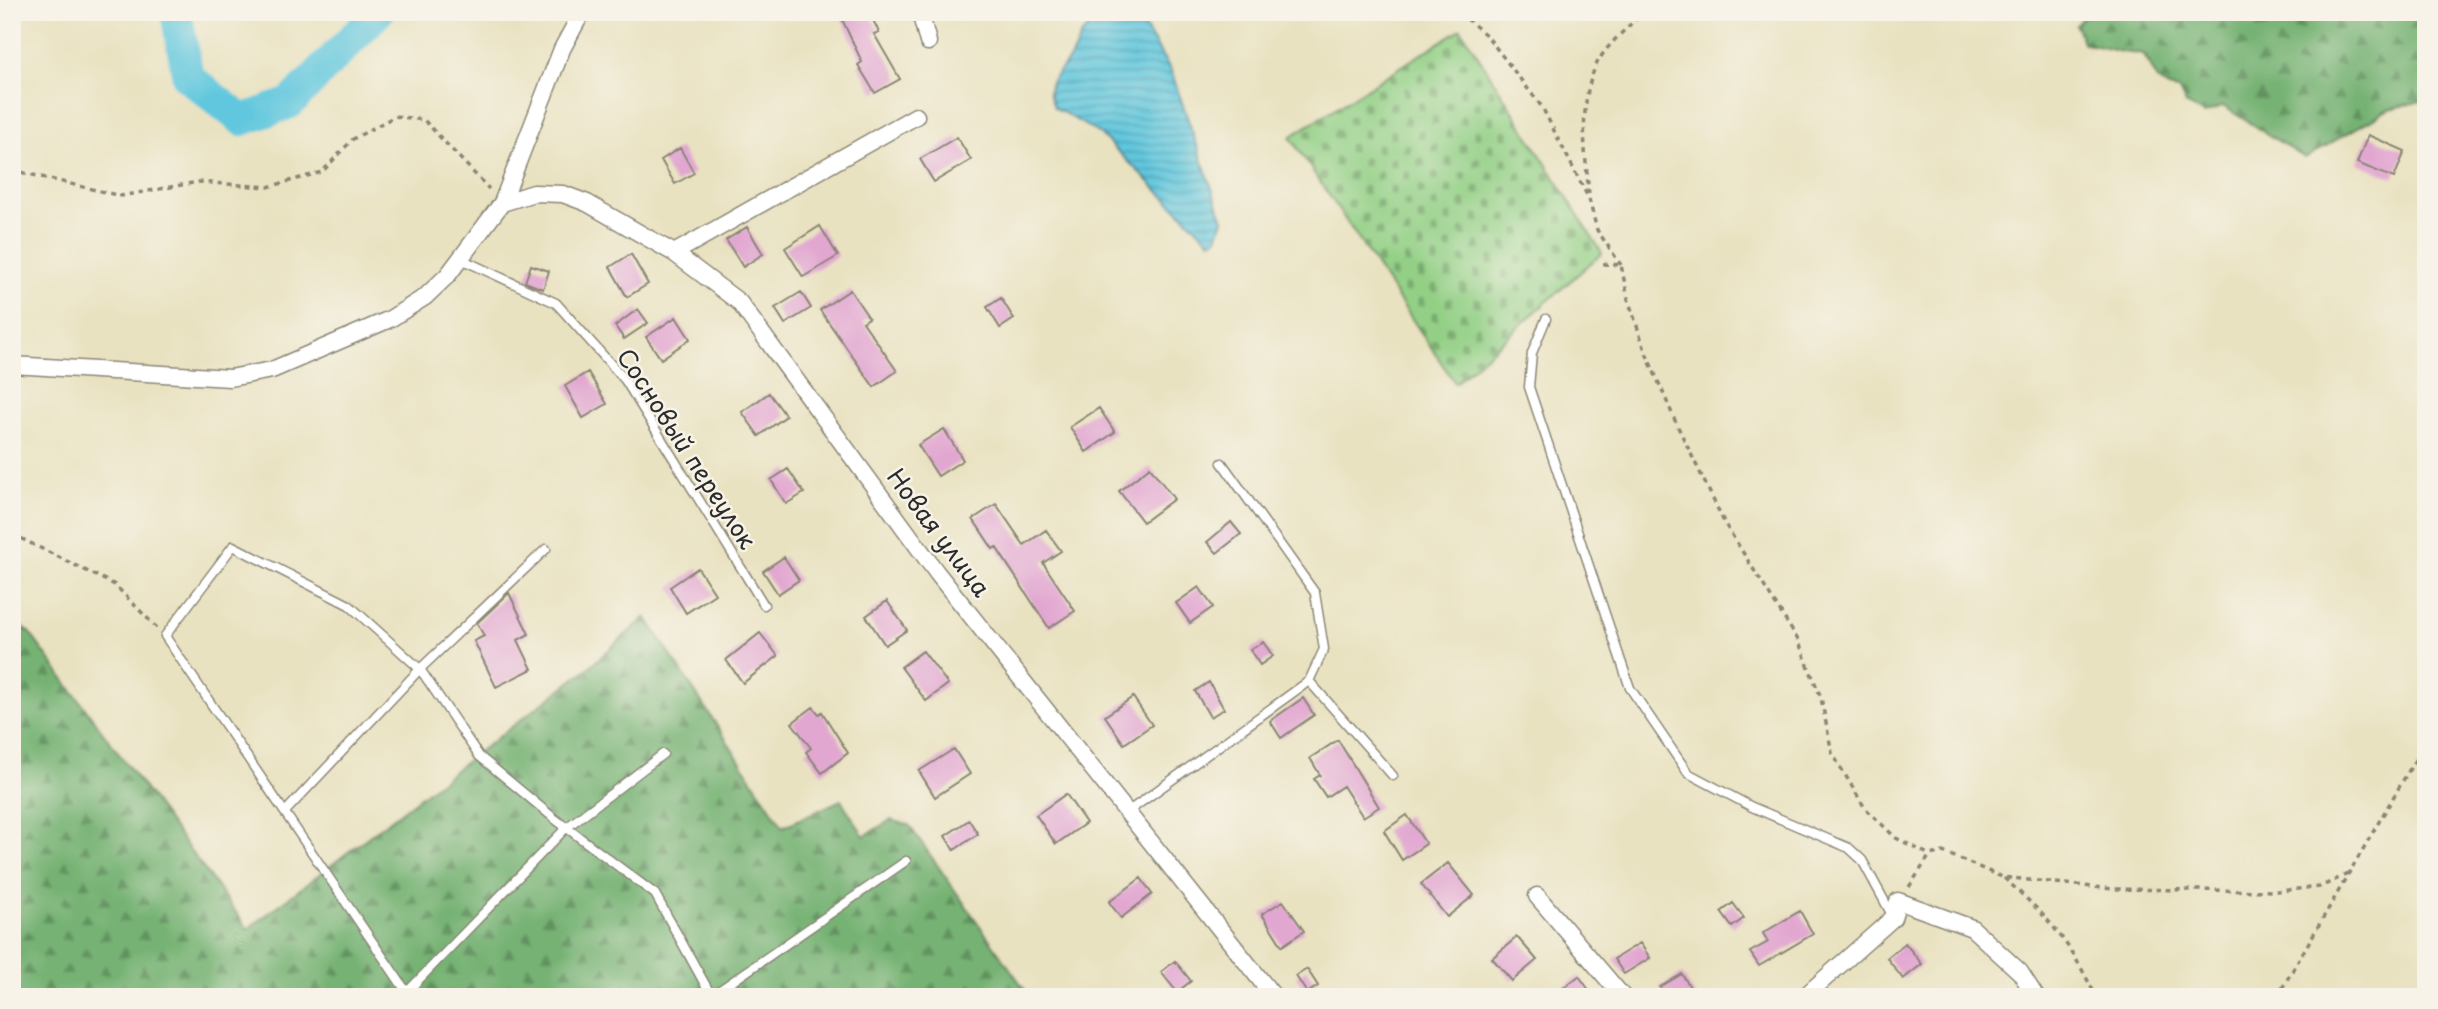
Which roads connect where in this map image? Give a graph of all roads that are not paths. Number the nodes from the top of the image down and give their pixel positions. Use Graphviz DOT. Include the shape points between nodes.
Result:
graph roads {
  1 [pos="582,12"];
  2 [pos="920,12"];
  3 [pos="928,42"];
  4 [pos="916,116"];
  5 [pos="502,203"];
  6 [pos="674,253"];
  7 [pos="461,259"];
  8 [pos="1546,319"];
  9 [pos="12,365"];
  10 [pos="1222,463"];
  11 [pos="546,549"];
  12 [pos="764,605"];
  13 [pos="420,669"];
  14 [pos="1309,681"];
  15 [pos="663,754"];
  16 [pos="1393,776"];
  17 [pos="285,812"];
  18 [pos="1126,813"];
  19 [pos="566,828"];
  20 [pos="905,861"];
  21 [pos="1537,896"];
  22 [pos="1893,918"];
  23 [pos="409,995"];
  24 [pos="711,996"];
  25 [pos="1274,997"];
  26 [pos="1623,997"];
  27 [pos="1804,997"];
  28 [pos="2036,997"];
  1 -- 5 [label="street" via="562,49"];
  2 -- 3 [label="street"];
  4 -- 6 [label="street"];
  5 -- 6 [label="street, Новая улица" via="534,193 563,194"];
  5 -- 7 [label="street"];
  6 -- 18 [label="street, Новая улица" via="739,302 759,325 937,573"];
  7 -- 9 [label="street" via="425,297 390,319 272,370 201,378"];
  7 -- 12 [label="lane, Сосновый переулок" via="556,303 625,380"];
  8 -- 22 [label="lane" via="1532,353 1529,387 1630,688 1688,773 1752,807 1849,848 1862,860"];
  10 -- 14 [label="lane" via="1315,593 1324,649"];
  11 -- 13 [label="lane"];
  13 -- 17 [label="lane"];
  13 -- 17 [label="lane" via="349,605 233,546 165,636"];
  13 -- 19 [label="lane" via="479,756"];
  14 -- 16 [label="lane"];
  14 -- 18 [label="lane"];
  15 -- 19 [label="lane"];
  17 -- 23 [label="lane"];
  18 -- 25 [label="street, Новая улица"];
  19 -- 23 [label="lane"];
  19 -- 24 [label="lane" via="655,894"];
  20 -- 24 [label="lane"];
  21 -- 26 [label="street"];
  22 -- 27 [label="street"];
  22 -- 28 [label="street" via="1898,901 1972,928 2020,972"];
}
